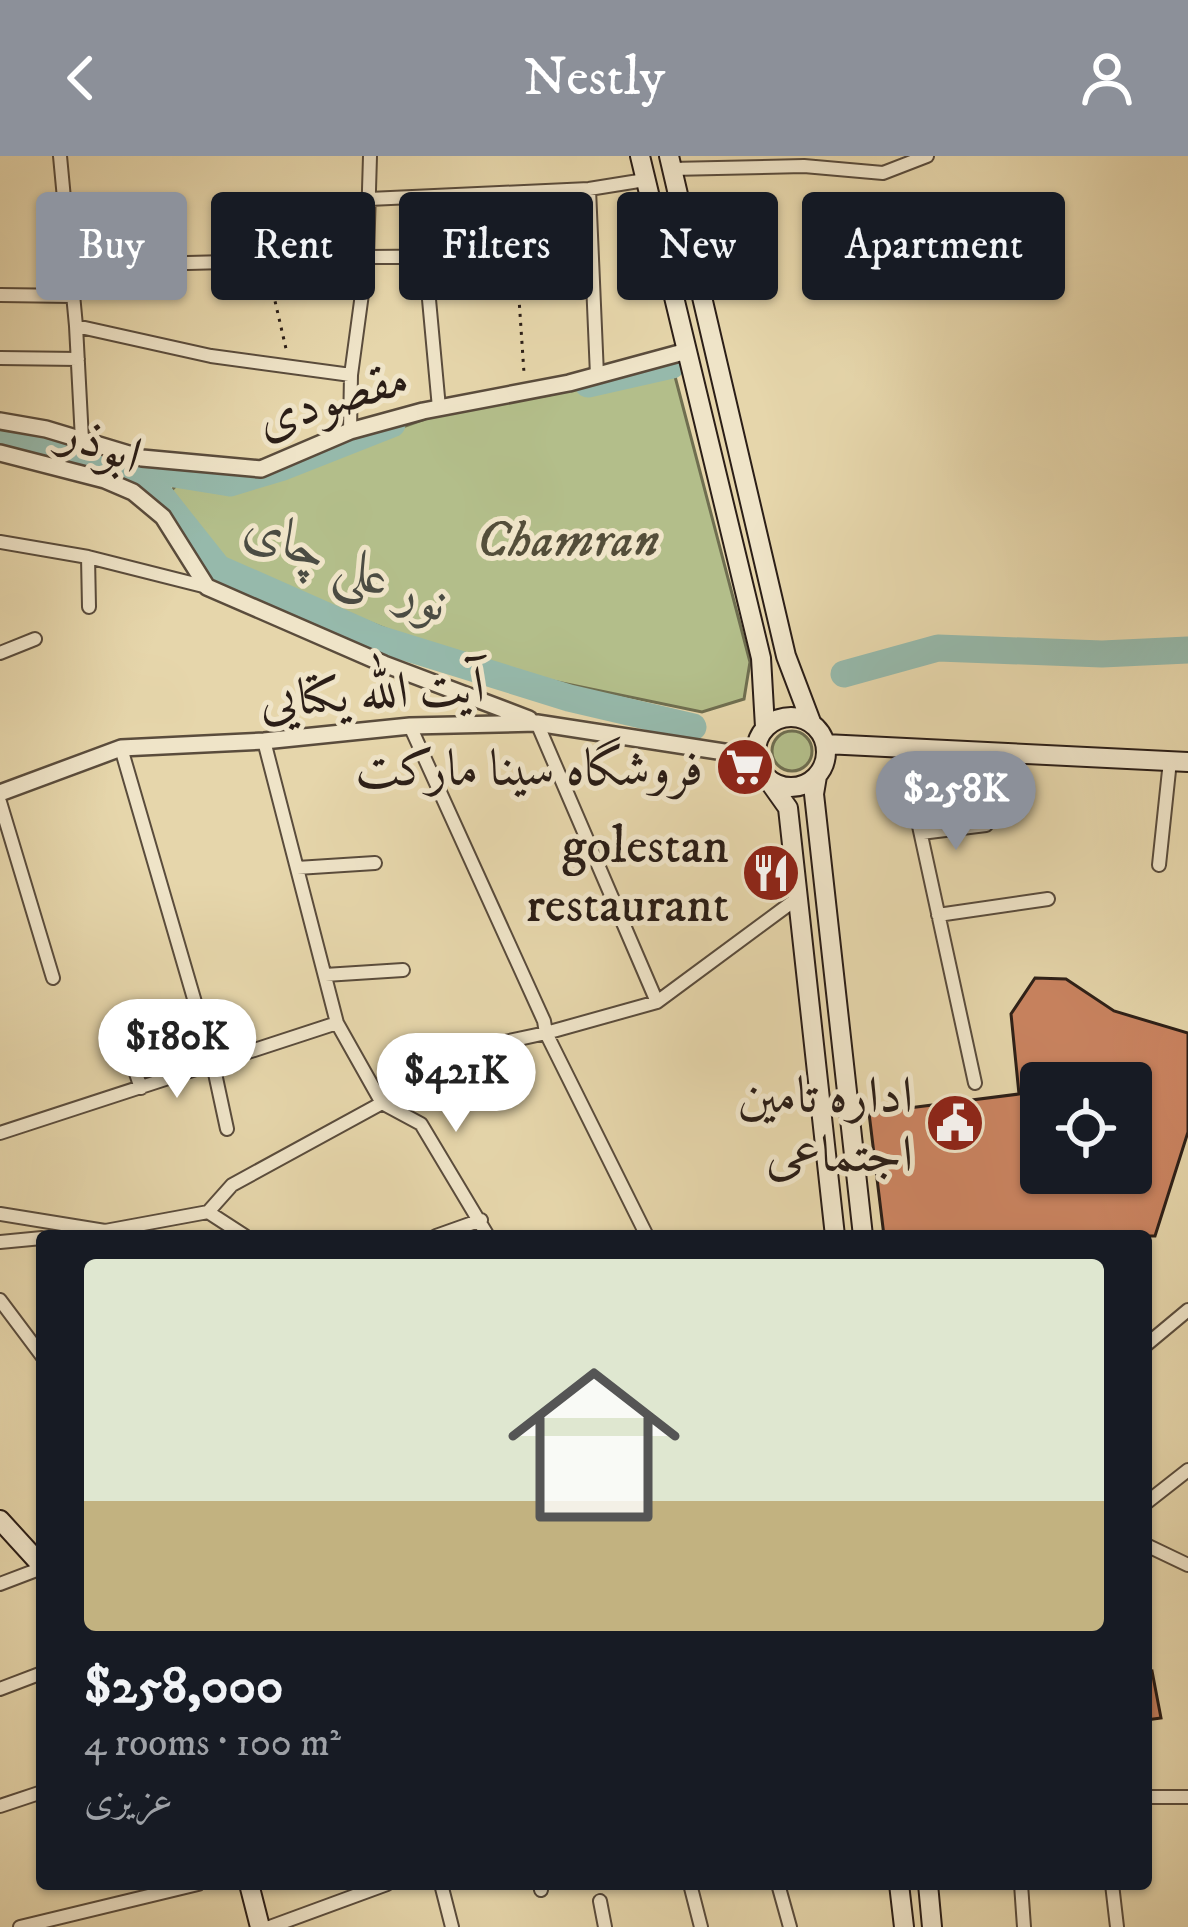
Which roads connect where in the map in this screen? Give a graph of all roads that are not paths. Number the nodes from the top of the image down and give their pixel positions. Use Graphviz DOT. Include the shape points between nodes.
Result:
graph roads {
  1 [pos="60,156"];
  2 [pos="370,156"];
  3 [pos="640,156"];
  4 [pos="928,156"];
  5 [pos="670,163"];
  6 [pos="645,180"];
  7 [pos="589,189"];
  8 [pos="64,192"];
  9 [pos="369,192"];
  10 [pos="589,192"];
  11 [pos="375,199"];
  12 [pos="0,295"];
  13 [pos="36,295"];
  14 [pos="593,295"];
  15 [pos="73,300"];
  16 [pos="361,300"];
  17 [pos="429,300"];
  18 [pos="76,326"];
  19 [pos="687,351"];
  20 [pos="0,358"];
  21 [pos="78,359"];
  22 [pos="351,375"];
  23 [pos="597,375"];
  24 [pos="439,408"];
  25 [pos="0,422"];
  26 [pos="350,431"];
  27 [pos="82,440"];
  28 [pos="0,453"];
  29 [pos="0,542"];
  30 [pos="88,557"];
  31 [pos="207,587"];
  32 [pos="88,607"];
  33 [pos="34,640"];
  34 [pos="0,653"];
  35 [pos="811,722"];
  36 [pos="537,723"];
  37 [pos="410,726"];
  38 [pos="765,727"];
  39 [pos="264,741"];
  40 [pos="825,744"];
  41 [pos="121,748"];
  42 [pos="902,748"];
  43 [pos="756,757"];
  44 [pos="1179,762"];
  45 [pos="817,776"];
  46 [pos="766,777"];
  47 [pos="0,797"];
  48 [pos="986,825"];
  49 [pos="921,833"];
  50 [pos="375,863"];
  51 [pos="1159,865"];
  52 [pos="297,868"];
  53 [pos="800,897"];
  54 [pos="1048,899"];
  55 [pos="938,915"];
  56 [pos="403,970"];
  57 [pos="325,975"];
  58 [pos="53,978"];
  59 [pos="657,1003"];
  60 [pos="338,1023"];
  61 [pos="120,1027"];
  62 [pos="546,1033"];
  63 [pos="213,1064"];
  64 [pos="975,1083"];
  65 [pos="141,1088"];
  66 [pos="382,1102"];
  67 [pos="227,1130"];
  68 [pos="0,1133"];
  69 [pos="208,1212"];
  70 [pos="0,1214"];
  71 [pos="481,1220"];
  72 [pos="99,1230"];
  73 [pos="110,1230"];
  74 [pos="236,1230"];
  75 [pos="453,1230"];
  76 [pos="485,1230"];
  77 [pos="644,1230"];
  78 [pos="834,1230"];
  79 [pos="862,1230"];
  80 [pos="36,1239"];
  81 [pos="0,1242"];
  82 [pos="0,1300"];
  83 [pos="1188,1310"];
  84 [pos="1152,1340"];
  85 [pos="36,1348"];
  86 [pos="1188,1470"];
  87 [pos="1152,1498"];
  88 [pos="0,1520"];
  89 [pos="1152,1548"];
  90 [pos="36,1560"];
  91 [pos="1188,1565"];
  92 [pos="36,1569"];
  93 [pos="0,1584"];
  94 [pos="36,1675"];
  95 [pos="0,1689"];
  96 [pos="36,1794"];
  97 [pos="1152,1797"];
  98 [pos="1188,1797"];
  99 [pos="0,1806"];
  100 [pos="173,1890"];
  101 [pos="251,1890"];
  102 [pos="362,1890"];
  103 [pos="443,1890"];
  104 [pos="692,1890"];
  105 [pos="780,1890"];
  106 [pos="900,1890"];
  107 [pos="929,1890"];
  108 [pos="1021,1890"];
  109 [pos="1113,1890"];
  110 [pos="600,1900"];
  111 [pos="20,1927"];
  112 [pos="260,1927"];
  113 [pos="270,1927"];
  114 [pos="452,1927"];
  115 [pos="605,1927"];
  116 [pos="701,1927"];
  117 [pos="790,1927"];
  118 [pos="904,1927"];
  119 [pos="932,1927"];
  120 [pos="1024,1927"];
  121 [pos="1117,1927"];
  1 -- 8 [label="street"];
  2 -- 9 [label="street"];
  3 -- 6 [label="main road"];
  4 -- 5 [label="street" via="883,173"];
  5 -- 35 [label="main road" via="786,656"];
  6 -- 7 [label="street"];
  6 -- 19 [label="main road"];
  7 -- 10 [label="street"];
  7 -- 11 [label="street"];
  12 -- 13 [label="street"];
  14 -- 23 [label="street"];
  15 -- 18 [label="street"];
  16 -- 22 [label="street"];
  17 -- 24 [label="street"];
  18 -- 21 [label="street"];
  18 -- 22 [label="street"];
  19 -- 23 [label="street, مقصودی"];
  19 -- 38 [label="main road" via="761,658"];
  20 -- 21 [label="street"];
  21 -- 27 [label="street"];
  22 -- 26 [label="street"];
  23 -- 24 [label="street, مقصودی"];
  24 -- 26 [label="street, مقصودی"];
  25 -- 27 [label="street, مقصودی"];
  26 -- 27 [label="street, مقصودی" via="261,470 142,458"];
  28 -- 31 [label="street, ابوذر" via="133,492 164,517"];
  29 -- 30 [label="street"];
  30 -- 31 [label="street"];
  30 -- 32 [label="street"];
  31 -- 36 [label="street"];
  33 -- 34 [label="street"];
  35 -- 38 [label="main road" via="782,717"];
  35 -- 40 [label="main road"];
  36 -- 37 [label="street, آیت الله یکتایی"];
  36 -- 43 [label="street, آیت الله یکتایی"];
  36 -- 59 [label="street"];
  37 -- 39 [label="street, آیت الله یکتایی"];
  37 -- 62 [label="street"];
  38 -- 43 [label="main road"];
  39 -- 41 [label="street, آیت الله یکتایی"];
  39 -- 52 [label="street"];
  40 -- 42 [label="main road"];
  40 -- 45 [label="main road"];
  41 -- 47 [label="street, آیت الله یکتایی"];
  41 -- 63 [label="street"];
  42 -- 44 [label="main road"];
  42 -- 49 [label="street"];
  43 -- 46 [label="main road"];
  44 -- 51 [label="street"];
  45 -- 46 [label="main road" via="786,787"];
  45 -- 79 [label="main road"];
  46 -- 53 [label="main road" via="788,808"];
  47 -- 58 [label="street"];
  48 -- 49 [label="street"];
  49 -- 55 [label="street"];
  50 -- 52 [label="street"];
  52 -- 57 [label="street"];
  53 -- 59 [label="street"];
  53 -- 78 [label="main road"];
  54 -- 55 [label="street"];
  55 -- 64 [label="street"];
  56 -- 57 [label="street"];
  57 -- 60 [label="street"];
  59 -- 62 [label="street"];
  60 -- 63 [label="street"];
  60 -- 66 [label="street"];
  61 -- 65 [label="street"];
  62 -- 66 [label="street" via="454,1053"];
  62 -- 77 [label="street"];
  63 -- 65 [label="street"];
  63 -- 67 [label="street"];
  65 -- 68 [label="street"];
  66 -- 69 [label="street" via="232,1185"];
  66 -- 71 [label="street" via="421,1124"];
  69 -- 73 [label="street"];
  69 -- 74 [label="street"];
  70 -- 72 [label="street"];
  71 -- 75 [label="street"];
  71 -- 76 [label="street"];
  80 -- 81 [label="street"];
  82 -- 85 [label="street"];
  83 -- 84 [label="street"];
  86 -- 87 [label="street"];
  88 -- 90 [label="main road"];
  89 -- 91 [label="street"];
  92 -- 93 [label="street"];
  94 -- 95 [label="street"];
  96 -- 99 [label="street"];
  97 -- 98 [label="street"];
  100 -- 111 [label="street"];
  101 -- 112 [label="main road"];
  102 -- 113 [label="street"];
  103 -- 114 [label="street"];
  104 -- 116 [label="street"];
  105 -- 117 [label="street"];
  106 -- 118 [label="main road"];
  107 -- 119 [label="main road"];
  108 -- 120 [label="street"];
  109 -- 121 [label="street"];
  110 -- 115 [label="street"];
}
